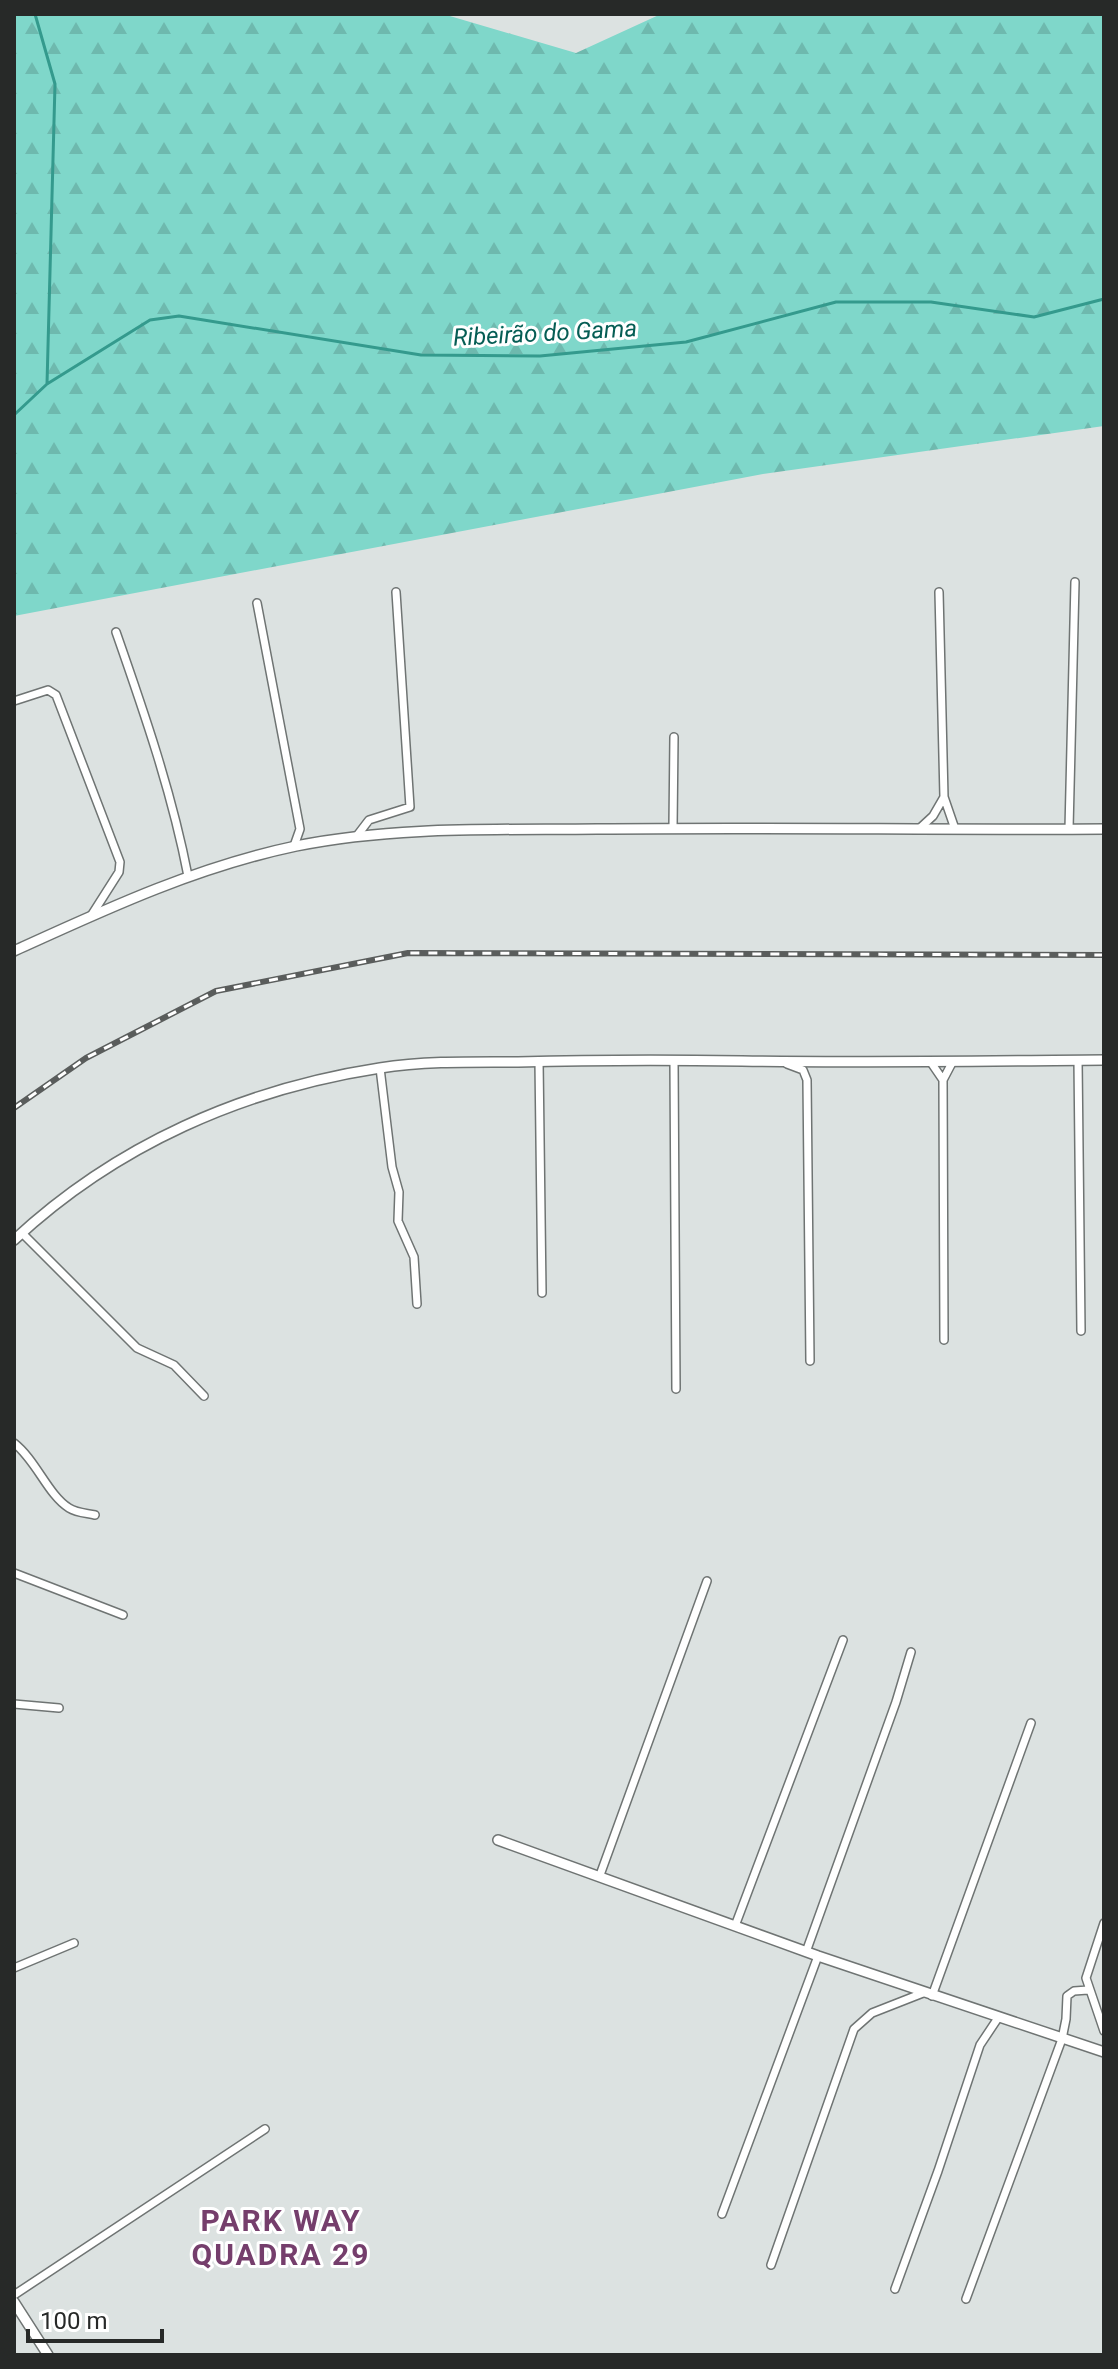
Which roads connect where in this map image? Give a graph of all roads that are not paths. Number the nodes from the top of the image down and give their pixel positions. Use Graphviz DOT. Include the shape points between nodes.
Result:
graph roads {
  1 [pos="1075,582"];
  2 [pos="396,592"];
  3 [pos="939,592"];
  4 [pos="257,603"];
  5 [pos="116,632"];
  6 [pos="14,701"];
  7 [pos="674,737"];
  8 [pos="944,797"];
  9 [pos="673,828"];
  10 [pos="920,828"];
  11 [pos="300,829"];
  12 [pos="955,829"];
  13 [pos="1069,829"];
  14 [pos="1104,829"];
  15 [pos="356,837"];
  16 [pos="314,843"];
  17 [pos="294,846"];
  18 [pos="188,876"];
  19 [pos="91,916"];
  20 [pos="14,951"];
  21 [pos="1078,1060"];
  22 [pos="1104,1060"];
  23 [pos="539,1061"];
  24 [pos="674,1061"];
  25 [pos="930,1061"];
  26 [pos="953,1061"];
  27 [pos="777,1062"];
  28 [pos="380,1068"];
  29 [pos="943,1080"];
  30 [pos="18,1236"];
  31 [pos="542,1293"];
  32 [pos="417,1304"];
  33 [pos="1081,1331"];
  34 [pos="944,1340"];
  35 [pos="810,1361"];
  36 [pos="676,1389"];
  37 [pos="204,1396"];
  38 [pos="14,1443"];
  39 [pos="95,1515"];
  40 [pos="14,1573"];
  41 [pos="707,1581"];
  42 [pos="123,1615"];
  43 [pos="843,1640"];
  44 [pos="911,1652"];
  45 [pos="14,1704"];
  46 [pos="59,1708"];
  47 [pos="1031,1723"];
  48 [pos="498,1840"];
  49 [pos="600,1875"];
  50 [pos="1104,1923"];
  51 [pos="735,1926"];
  52 [pos="74,1943"];
  53 [pos="806,1952"];
  54 [pos="818,1956"];
  55 [pos="14,1968"];
  56 [pos="1088,1990"];
  57 [pos="928,1994"];
  58 [pos="998,2018"];
  59 [pos="1104,2031"];
  60 [pos="1062,2039"];
  61 [pos="1104,2052"];
  62 [pos="265,2129"];
  63 [pos="722,2214"];
  64 [pos="771,2265"];
  65 [pos="895,2289"];
  66 [pos="14,2295"];
  67 [pos="966,2299"];
  68 [pos="14,2302"];
  69 [pos="48,2355"];
  1 -- 13 [label="street"];
  2 -- 15 [label="street" via="410,807 369,820"];
  3 -- 8 [label="street"];
  4 -- 11 [label="street"];
  5 -- 18 [label="street" via="162,770"];
  6 -- 19 [label="street" via="48,690 56,695 120,862"];
  7 -- 9 [label="street"];
  8 -- 10 [label="street"];
  8 -- 12 [label="street"];
  9 -- 10 [label="street"];
  9 -- 15 [label="street" via="436,830"];
  10 -- 12 [label="street"];
  11 -- 16 [label="street"];
  11 -- 17 [label="street"];
  12 -- 13 [label="street"];
  13 -- 14 [label="street"];
  15 -- 16 [label="street"];
  16 -- 17 [label="street"];
  17 -- 18 [label="street"];
  18 -- 19 [label="street"];
  19 -- 20 [label="street"];
  21 -- 22 [label="street"];
  21 -- 26 [label="street"];
  21 -- 33 [label="street"];
  23 -- 24 [label="street"];
  23 -- 28 [label="street"];
  23 -- 31 [label="street"];
  24 -- 27 [label="street"];
  24 -- 36 [label="street"];
  25 -- 26 [label="street"];
  25 -- 27 [label="street"];
  25 -- 29 [label="street"];
  26 -- 29 [label="street"];
  27 -- 35 [label="street" via="800,1068 807,1080"];
  28 -- 30 [label="street" via="264,1095 162,1136 96,1173"];
  28 -- 32 [label="street" via="399,1192 398,1221 414,1257"];
  29 -- 34 [label="street"];
  30 -- 37 [label="street" via="137,1348 174,1365"];
  38 -- 39 [label="street" via="63,1503"];
  40 -- 42 [label="street"];
  41 -- 49 [label="street"];
  43 -- 51 [label="street"];
  44 -- 53 [label="street"];
  45 -- 46 [label="street"];
  47 -- 57 [label="street"];
  48 -- 49 [label="street"];
  49 -- 51 [label="street"];
  50 -- 56 [label="street" via="1087,1970"];
  51 -- 53 [label="street"];
  52 -- 55 [label="street"];
  53 -- 54 [label="street"];
  54 -- 57 [label="street"];
  54 -- 63 [label="street"];
  56 -- 59 [label="street"];
  56 -- 60 [label="street" via="1067,1996"];
  57 -- 58 [label="street"];
  57 -- 64 [label="street" via="872,2013 854,2029"];
  58 -- 60 [label="street"];
  58 -- 65 [label="street" via="980,2045"];
  60 -- 61 [label="street"];
  60 -- 67 [label="street"];
  62 -- 66 [label="street"];
  68 -- 69 [label="street"];
}
